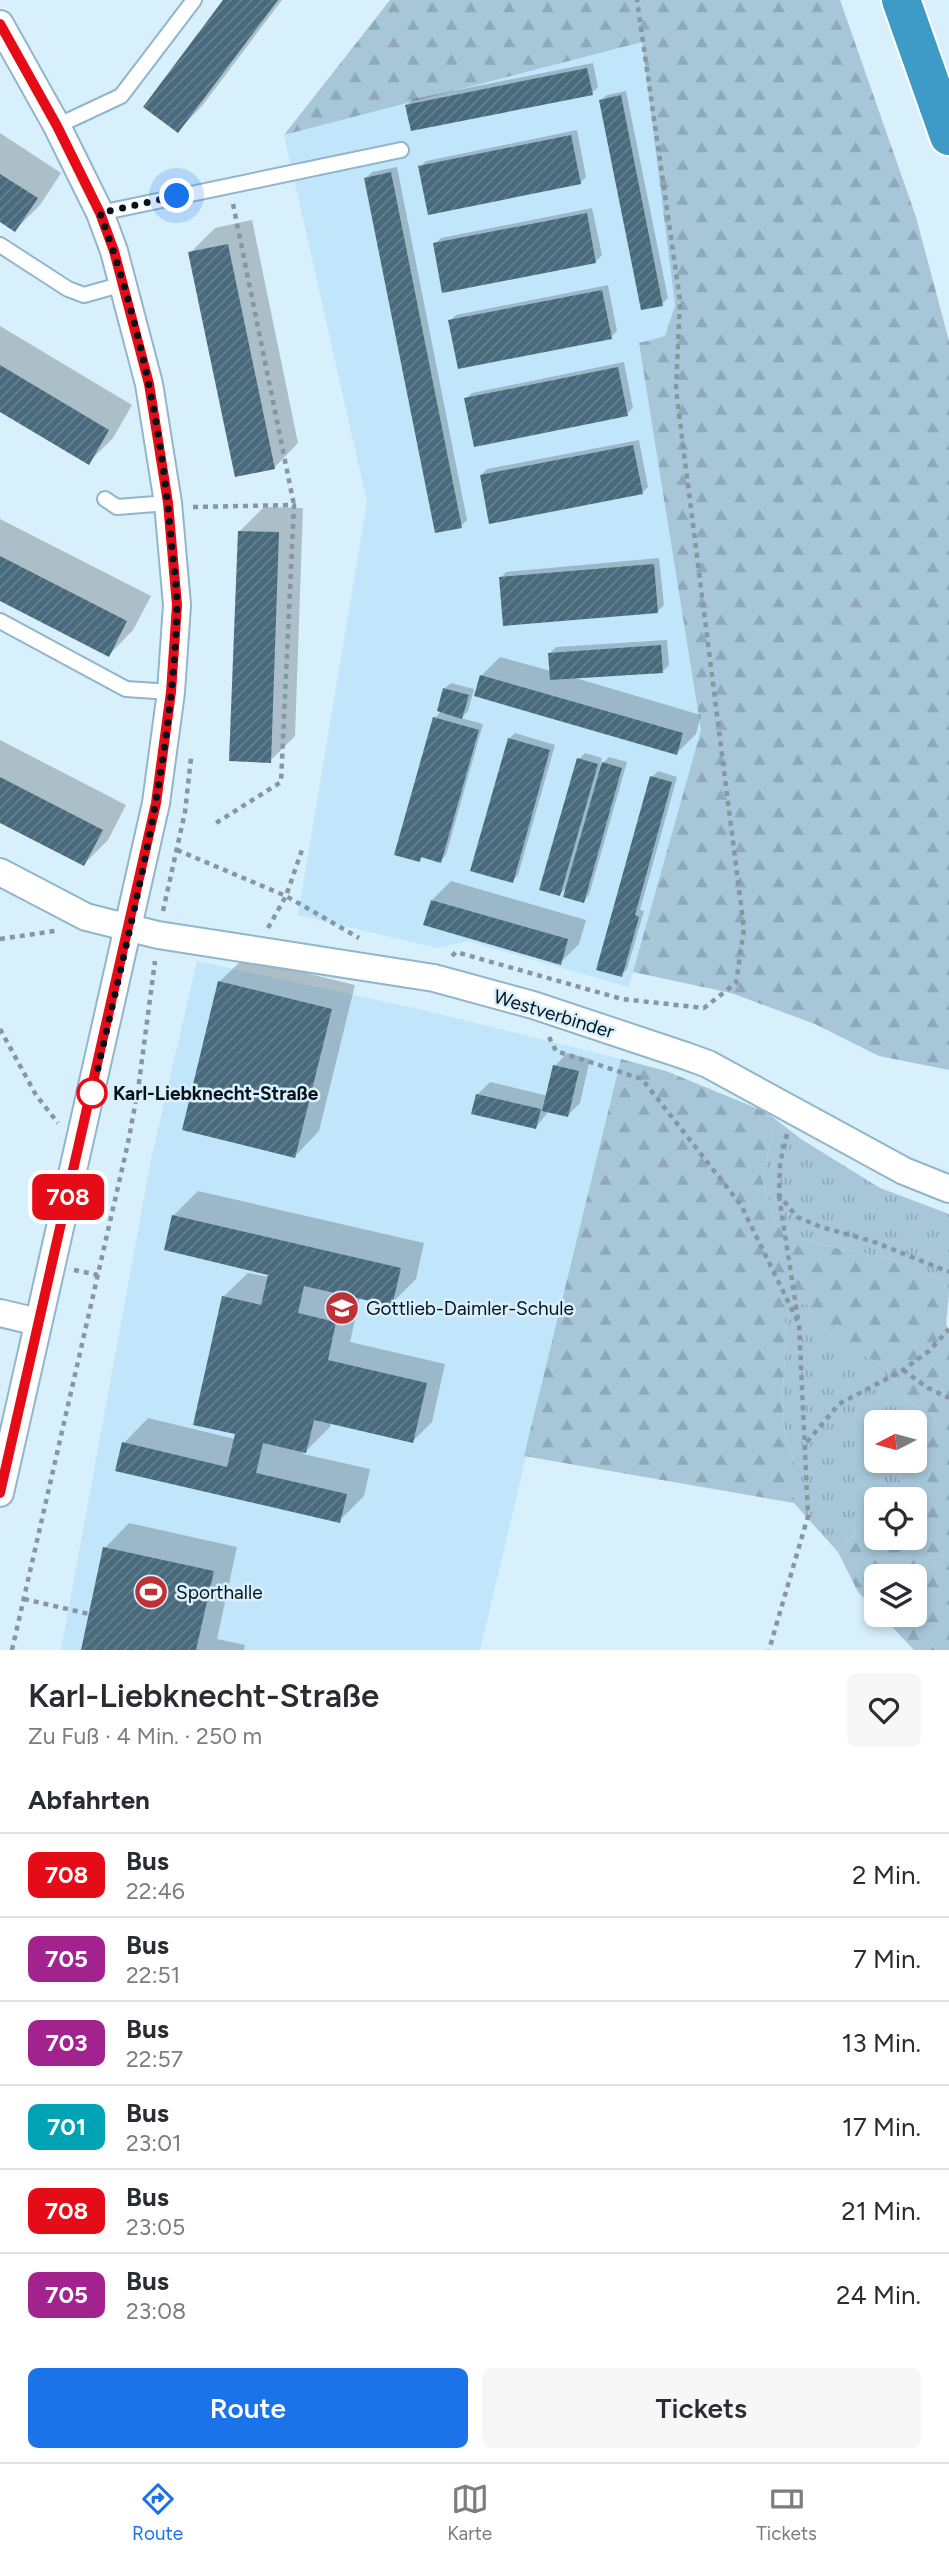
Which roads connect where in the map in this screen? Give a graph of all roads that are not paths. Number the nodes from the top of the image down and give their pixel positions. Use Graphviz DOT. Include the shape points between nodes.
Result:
graph roads {
  1 [pos="194,0"];
  2 [pos="901,0"];
  3 [pos="0,24"];
  4 [pos="57,126"];
  5 [pos="949,136"];
  6 [pos="401,150"];
  7 [pos="100,213"];
  8 [pos="0,245"];
  9 [pos="123,285"];
  10 [pos="105,499"];
  11 [pos="168,503"];
  12 [pos="0,621"];
  13 [pos="171,692"];
  14 [pos="0,872"];
  15 [pos="129,927"];
  16 [pos="949,1189"];
  17 [pos="0,1312"];
  18 [pos="38,1322"];
  19 [pos="0,1493"];
  1 -- 4 [label="lane" via="121,96"];
  2 -- 5 [label="highway"];
  3 -- 4 [label="street"];
  4 -- 7 [label="street"];
  6 -- 7 [label="lane"];
  7 -- 9 [label="street"];
  8 -- 9 [label="lane" via="84,295"];
  9 -- 11 [label="street" via="149,384"];
  10 -- 11 [label="lane" via="117,507"];
  11 -- 13 [label="street" via="177,605"];
  12 -- 13 [label="lane" via="126,689"];
  13 -- 15 [label="street" via="156,803"];
  14 -- 15 [label="street, Westverbinder" via="86,917"];
  15 -- 16 [label="street, Westverbinder" via="434,978 533,1005 708,1064 904,1171"];
  15 -- 18 [label="street"];
  17 -- 18 [label="street"];
  18 -- 19 [label="street"];
}
